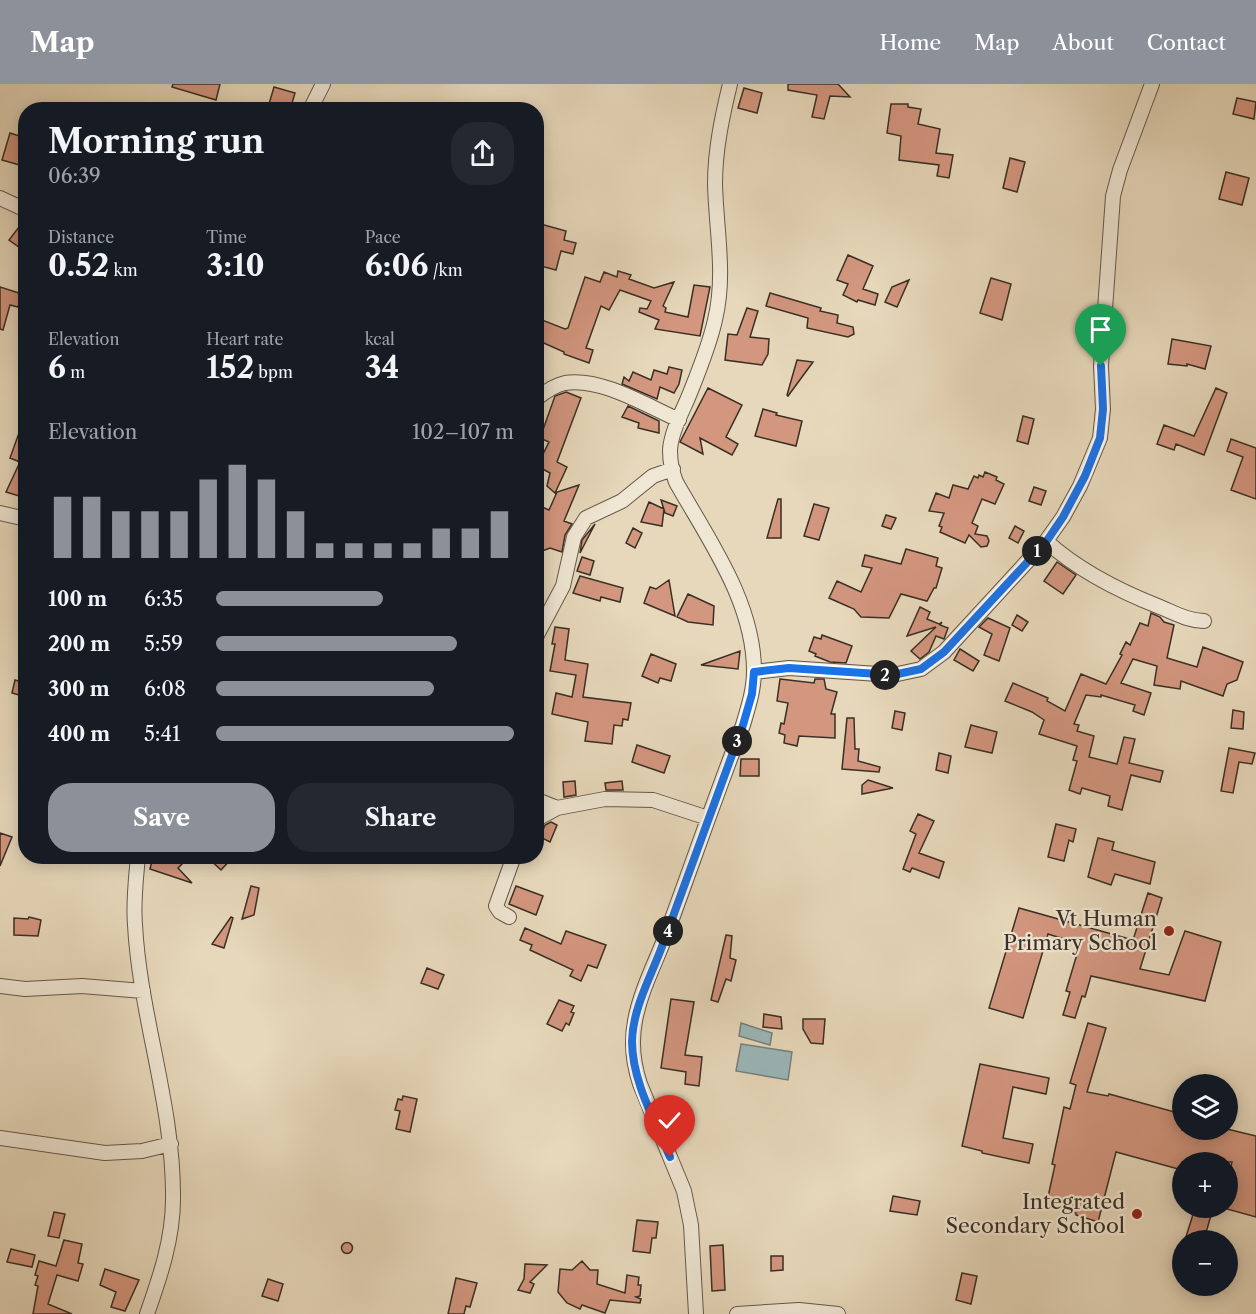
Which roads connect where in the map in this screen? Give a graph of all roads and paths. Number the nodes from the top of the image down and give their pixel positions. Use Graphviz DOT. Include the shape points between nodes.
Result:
graph roads {
  1 [pos="323,84"];
  2 [pos="730,84"];
  3 [pos="1152,84"];
  4 [pos="314,102"];
  5 [pos="0,198"];
  6 [pos="18,206"];
  7 [pos="544,393"];
  8 [pos="679,420"];
  9 [pos="672,469"];
  10 [pos="0,513"];
  11 [pos="18,517"];
  12 [pos="1046,542"];
  13 [pos="1204,621"];
  14 [pos="544,622"];
  15 [pos="754,672"];
  16 [pos="544,803"];
  17 [pos="556,808"];
  18 [pos="544,815"];
  19 [pos="708,818"];
  20 [pos="138,864"];
  21 [pos="511,864"];
  22 [pos="509,917"];
  23 [pos="0,986"];
  24 [pos="143,991"];
  25 [pos="0,1138"];
  26 [pos="171,1144"];
  27 [pos="147,1314"];
  28 [pos="696,1314"];
  29 [pos="737,1314"];
  30 [pos="838,1314"];
  1 -- 4 [label="street"];
  2 -- 8 [label="street" via="716,168 718,302 701,366"];
  3 -- 12 [label="street" via="1113,196 1100,438 1080,486"];
  5 -- 6 [label="street"];
  7 -- 8 [label="street" via="564,383 584,382"];
  8 -- 9 [label="street" via="670,450"];
  9 -- 14 [label="street" via="653,476 622,501 586,518 574,537 563,586"];
  9 -- 15 [label="street" via="743,611"];
  10 -- 11 [label="street"];
  12 -- 13 [label="street" via="1118,590 1185,619"];
  12 -- 15 [label="street" via="944,652 921,669 893,675 789,668"];
  15 -- 19 [label="street" via="743,725"];
  16 -- 17 [label="street"];
  17 -- 18 [label="street"];
  17 -- 19 [label="street" via="605,800 653,800"];
  19 -- 28 [label="street" via="642,997 632,1040 635,1070 684,1191 691,1225"];
  20 -- 24 [label="street" via="134,923"];
  21 -- 22 [label="street" via="496,906"];
  23 -- 24 [label="street"];
  24 -- 26 [label="street"];
  25 -- 26 [label="street" via="105,1153 142,1151"];
  26 -- 27 [label="street" via="171,1231"];
  29 -- 30 [label="street" via="799,1310"];
}
